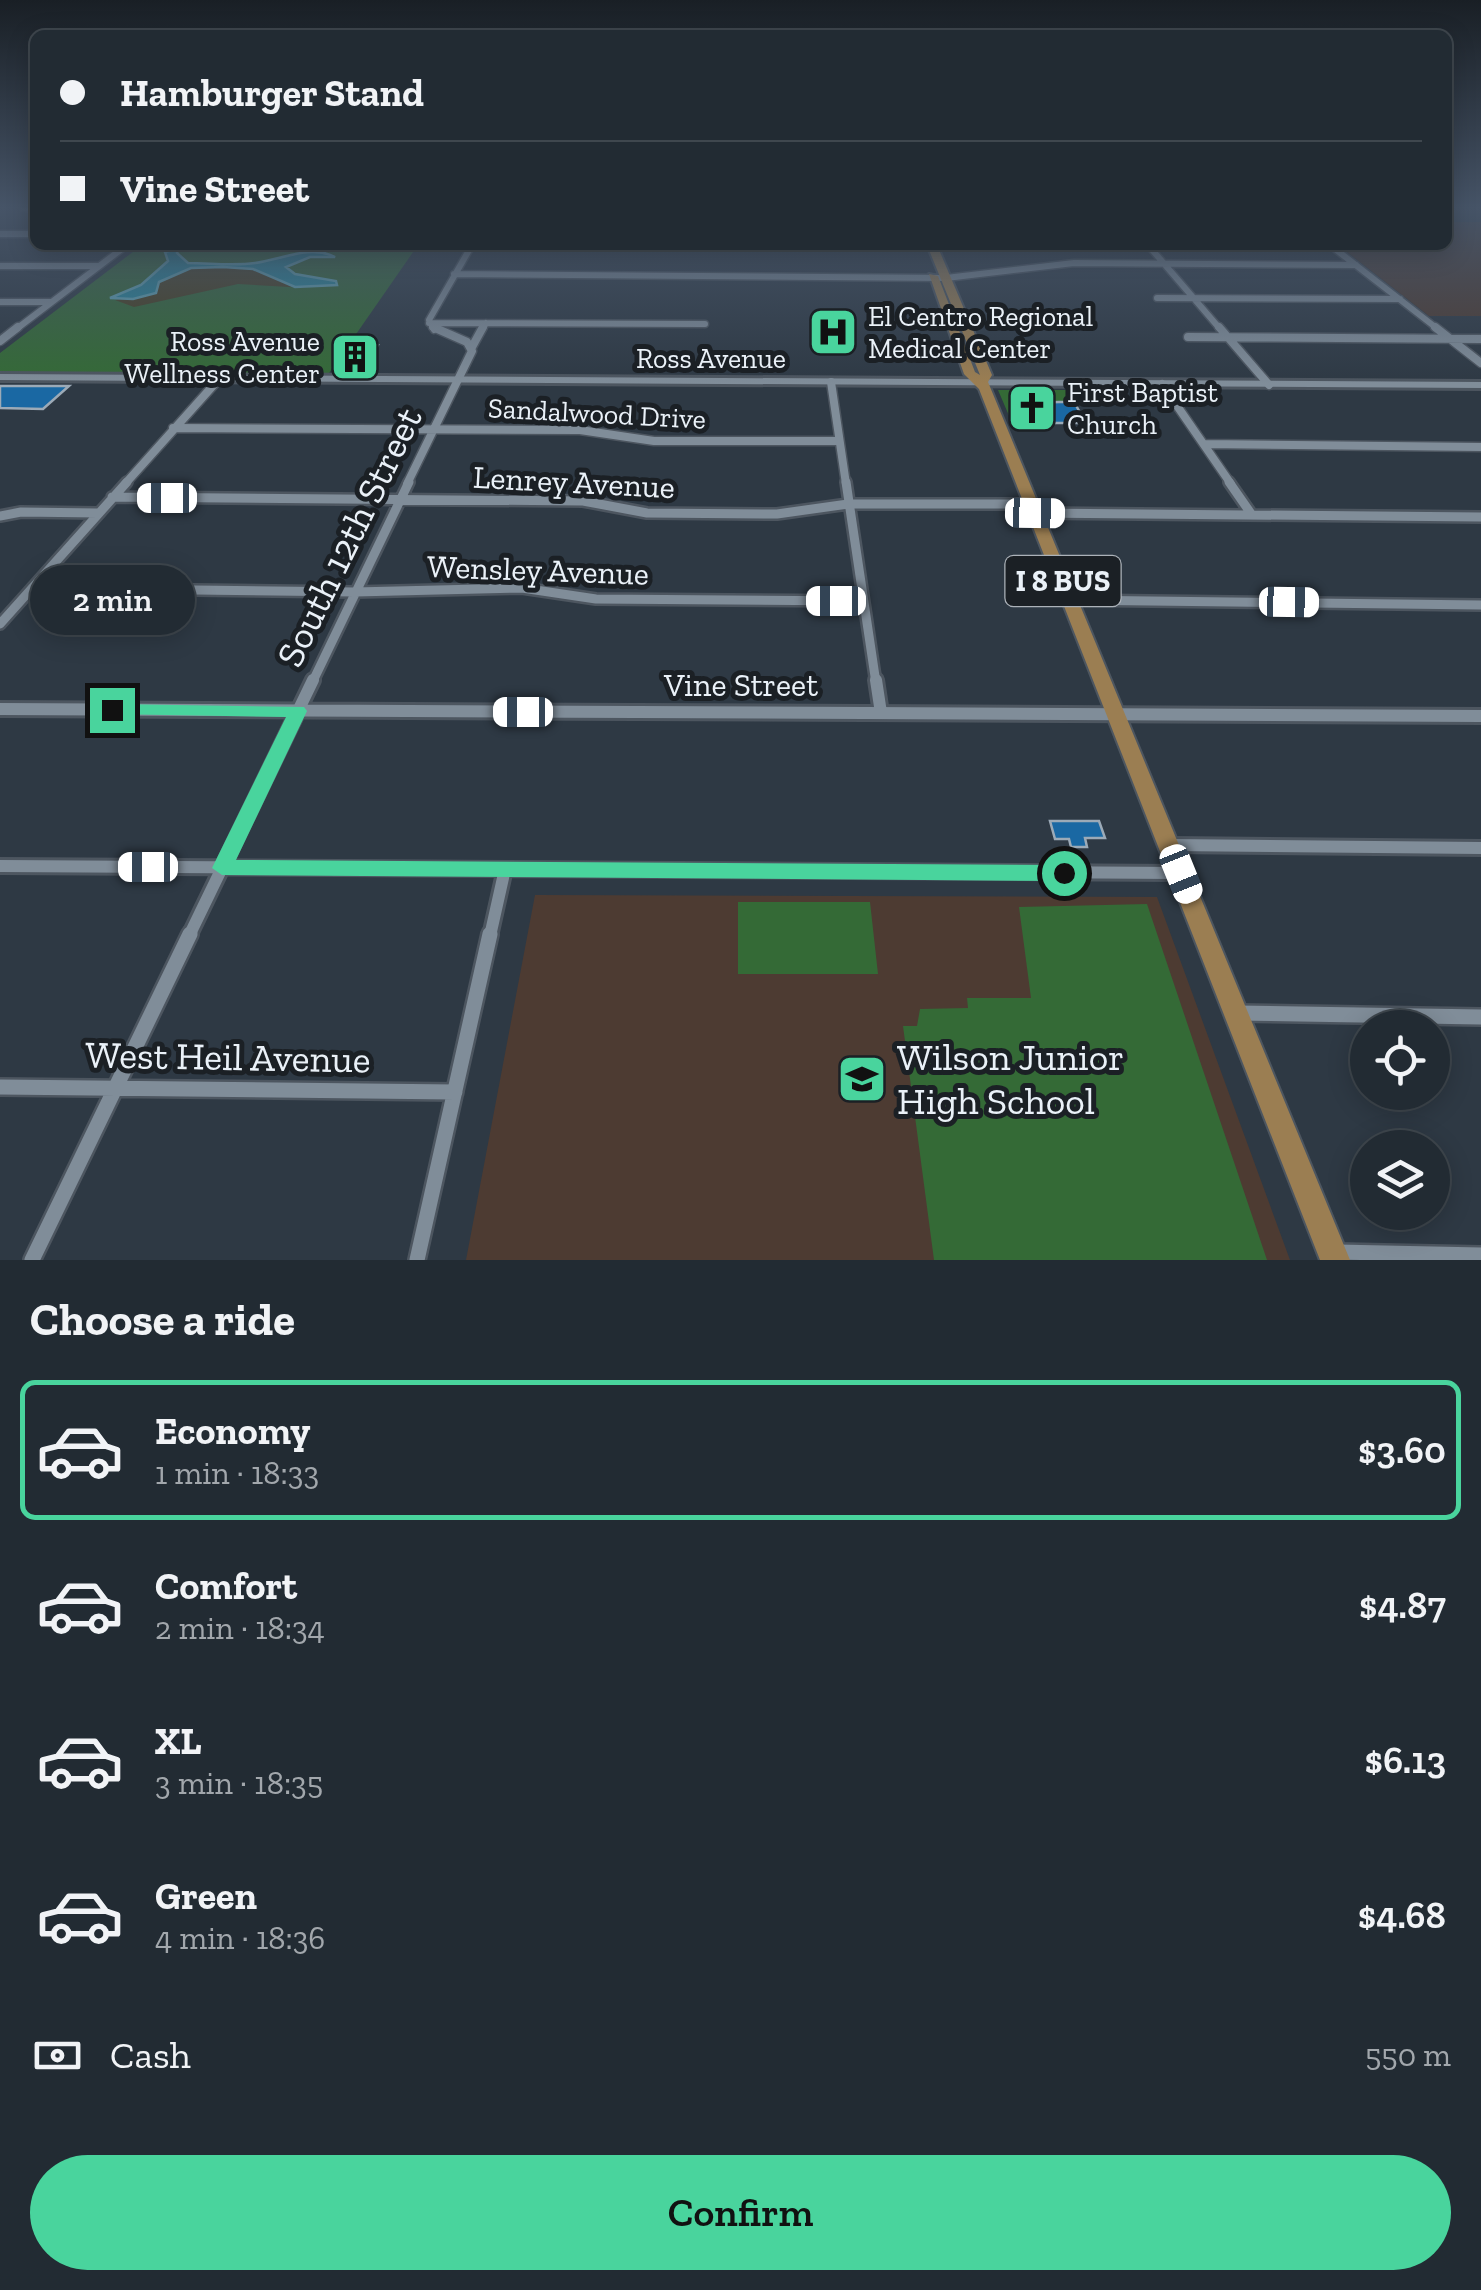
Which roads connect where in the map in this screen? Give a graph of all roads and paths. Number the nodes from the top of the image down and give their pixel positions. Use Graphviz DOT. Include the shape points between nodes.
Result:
graph roads {
  1 [pos="97,267"];
  2 [pos="458,267"];
  3 [pos="934,267"];
  4 [pos="937,267"];
  5 [pos="1031,267"];
  6 [pos="1166,267"];
  7 [pos="1358,267"];
  8 [pos="454,274"];
  9 [pos="940,278"];
  10 [pos="1157,298"];
  11 [pos="1193,298"];
  12 [pos="1400,300"];
  13 [pos="0,302"];
  14 [pos="52,302"];
  15 [pos="429,322"];
  16 [pos="486,322"];
  17 [pos="705,324"];
  18 [pos="951,325"];
  19 [pos="966,325"];
  20 [pos="1188,337"];
  21 [pos="1228,338"];
  22 [pos="1450,338"];
  23 [pos="1481,339"];
  24 [pos="0,341"];
  25 [pos="472,347"];
  26 [pos="1481,363"];
  27 [pos="0,377"];
  28 [pos="218,379"];
  29 [pos="458,380"];
  30 [pos="831,382"];
  31 [pos="982,382"];
  32 [pos="1162,384"];
  33 [pos="1269,385"];
  34 [pos="1481,386"];
  35 [pos="173,428"];
  36 [pos="434,430"];
  37 [pos="839,442"];
  38 [pos="1204,444"];
  39 [pos="1481,447"];
  40 [pos="112,497"];
  41 [pos="400,500"];
  42 [pos="848,504"];
  43 [pos="1033,508"];
  44 [pos="98,513"];
  45 [pos="1252,515"];
  46 [pos="0,516"];
  47 [pos="1481,517"];
  48 [pos="32,588"];
  49 [pos="356,592"];
  50 [pos="1070,600"];
  51 [pos="863,601"];
  52 [pos="1481,605"];
  53 [pos="0,624"];
  54 [pos="0,709"];
  55 [pos="298,711"];
  56 [pos="881,712"];
  57 [pos="1116,714"];
  58 [pos="1481,716"];
  59 [pos="1170,845"];
  60 [pos="1481,848"];
  61 [pos="0,866"];
  62 [pos="222,868"];
  63 [pos="505,869"];
  64 [pos="1181,874"];
  65 [pos="1236,1013"];
  66 [pos="1481,1017"];
  67 [pos="0,1087"];
  68 [pos="115,1088"];
  69 [pos="455,1092"];
  70 [pos="1333,1256"];
  71 [pos="1481,1256"];
  72 [pos="32,1260"];
  73 [pos="417,1260"];
  1 -- 14 [label="street"];
  2 -- 8 [label="street"];
  3 -- 9 [label="highway, I 8 BUS"];
  4 -- 9 [label="highway, I 8 BUS"];
  5 -- 9 [label="street"];
  6 -- 11 [label="street"];
  7 -- 12 [label="street"];
  8 -- 9 [label="street"];
  8 -- 15 [label="street"];
  9 -- 18 [label="highway, I 8 BUS"];
  9 -- 19 [label="highway, I 8 BUS"];
  10 -- 11 [label="street"];
  11 -- 12 [label="street"];
  11 -- 21 [label="street"];
  12 -- 22 [label="street"];
  13 -- 14 [label="street"];
  14 -- 24 [label="street"];
  15 -- 16 [label="street"];
  15 -- 25 [label="street"];
  16 -- 17 [label="street"];
  16 -- 25 [label="street, South 12th Street"];
  18 -- 19 [label="highway"];
  18 -- 31 [label="highway, I 8 BUS" via="970,374"];
  19 -- 31 [label="highway, I 8 BUS" via="986,375"];
  20 -- 21 [label="street"];
  21 -- 22 [label="street"];
  21 -- 33 [label="street"];
  22 -- 23 [label="street"];
  22 -- 26 [label="street"];
  25 -- 29 [label="street, South 12th Street"];
  27 -- 28 [label="street, Ross Avenue"];
  28 -- 29 [label="street, Ross Avenue"];
  28 -- 35 [label="street"];
  29 -- 30 [label="street, Ross Avenue"];
  29 -- 36 [label="street, South 12th Street"];
  30 -- 31 [label="street, Ross Avenue"];
  30 -- 37 [label="street"];
  31 -- 32 [label="street, Ross Avenue"];
  31 -- 43 [label="highway, I 8 BUS"];
  32 -- 33 [label="street, Ross Avenue"];
  32 -- 38 [label="street"];
  33 -- 34 [label="street, Ross Avenue"];
  35 -- 36 [label="street, Sandalwood Drive"];
  35 -- 40 [label="street"];
  36 -- 37 [label="street, Sandalwood Drive"];
  36 -- 41 [label="street, South 12th Street"];
  37 -- 42 [label="street"];
  38 -- 39 [label="street"];
  38 -- 45 [label="street"];
  40 -- 41 [label="street, Lenrey Avenue"];
  40 -- 44 [label="street"];
  41 -- 42 [label="street, Lenrey Avenue" via="583,501 665,514 777,514"];
  41 -- 49 [label="street, South 12th Street"];
  42 -- 43 [label="street, Lenrey Avenue"];
  42 -- 51 [label="street"];
  43 -- 45 [label="street, Lenrey Avenue"];
  43 -- 50 [label="highway, I 8 BUS"];
  44 -- 46 [label="street"];
  44 -- 48 [label="street"];
  45 -- 47 [label="street, Lenrey Avenue"];
  48 -- 49 [label="street, Wensley Avenue"];
  48 -- 53 [label="street"];
  49 -- 51 [label="street, Wensley Avenue" via="522,588 596,599"];
  49 -- 55 [label="street, South 12th Street"];
  50 -- 52 [label="street"];
  50 -- 57 [label="highway, I 8 BUS"];
  51 -- 56 [label="street"];
  54 -- 55 [label="street, Vine Street"];
  55 -- 56 [label="street, Vine Street"];
  55 -- 62 [label="street, South 12th Street"];
  56 -- 57 [label="street, Vine Street"];
  57 -- 58 [label="street, Vine Street"];
  57 -- 59 [label="highway, I 8 BUS"];
  59 -- 60 [label="street"];
  59 -- 64 [label="highway, I 8 BUS"];
  61 -- 62 [label="street"];
  62 -- 63 [label="street"];
  62 -- 68 [label="street, South 12th Street"];
  63 -- 64 [label="street"];
  63 -- 69 [label="street"];
  64 -- 65 [label="highway, I 8 BUS"];
  65 -- 66 [label="street"];
  65 -- 70 [label="highway, I 8 BUS"];
  67 -- 68 [label="street, West Heil Avenue"];
  68 -- 69 [label="street, West Heil Avenue"];
  68 -- 72 [label="street, South 12th Street"];
  69 -- 73 [label="street"];
  70 -- 71 [label="street"];
}
